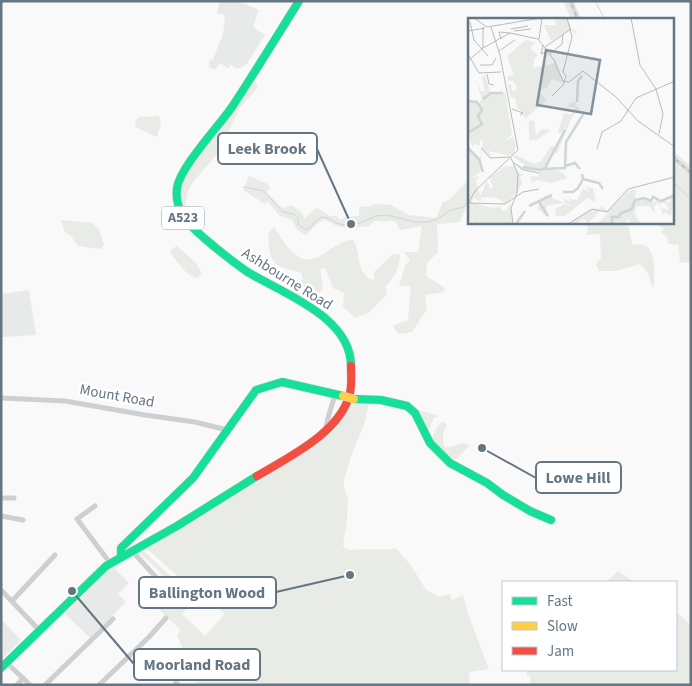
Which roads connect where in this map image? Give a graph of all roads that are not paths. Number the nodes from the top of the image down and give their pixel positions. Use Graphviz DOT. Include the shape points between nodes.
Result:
graph roads {
  1 [pos="299,1"];
  2 [pos="339,395"];
  3 [pos="1,398"];
  4 [pos="325,428"];
  5 [pos="227,430"];
  6 [pos="1,498"];
  7 [pos="14,498"];
  8 [pos="95,506"];
  9 [pos="1,516"];
  10 [pos="24,520"];
  11 [pos="551,520"];
  12 [pos="132,551"];
  13 [pos="55,555"];
  14 [pos="121,557"];
  15 [pos="110,564"];
  16 [pos="164,586"];
  17 [pos="1,590"];
  18 [pos="12,601"];
  19 [pos="166,618"];
  20 [pos="113,619"];
  21 [pos="39,630"];
  22 [pos="4,665"];
  23 [pos="23,678"];
  24 [pos="17,685"];
  25 [pos="30,685"];
  26 [pos="45,685"];
  27 [pos="99,685"];
  1 -- 4 [label="main road, Ashbourne Road / A523" via="230,108 182,173 177,200 184,220 217,249 247,271 307,305 340,333 351,360 351,390 342,413"];
  2 -- 4 [label="street"];
  2 -- 5 [label="main road" via="286,382 268,385 252,393"];
  2 -- 11 [label="main road, bridge" via="407,406 415,413 430,443 450,462 530,511"];
  3 -- 5 [label="street, Mount Road" via="65,401"];
  4 -- 12 [label="main road, Ashbourne Road / A523" via="303,448"];
  5 -- 14 [label="main road" via="193,478 121,548"];
  6 -- 7 [label="street"];
  8 -- 15 [label="street" via="77,519"];
  9 -- 10 [label="street"];
  12 -- 14 [label="main road, Ashbourne Road / A523"];
  12 -- 16 [label="street"];
  13 -- 18 [label="street"];
  14 -- 15 [label="main road, Ashbourne Road / A523"];
  15 -- 21 [label="main road, Ashbourne Road / A523"];
  17 -- 18 [label="street"];
  18 -- 21 [label="street"];
  19 -- 27 [label="street"];
  20 -- 26 [label="street"];
  21 -- 22 [label="main road, Ashbourne Road / A523"];
  22 -- 23 [label="street"];
  23 -- 24 [label="street"];
  23 -- 25 [label="street"];
}
